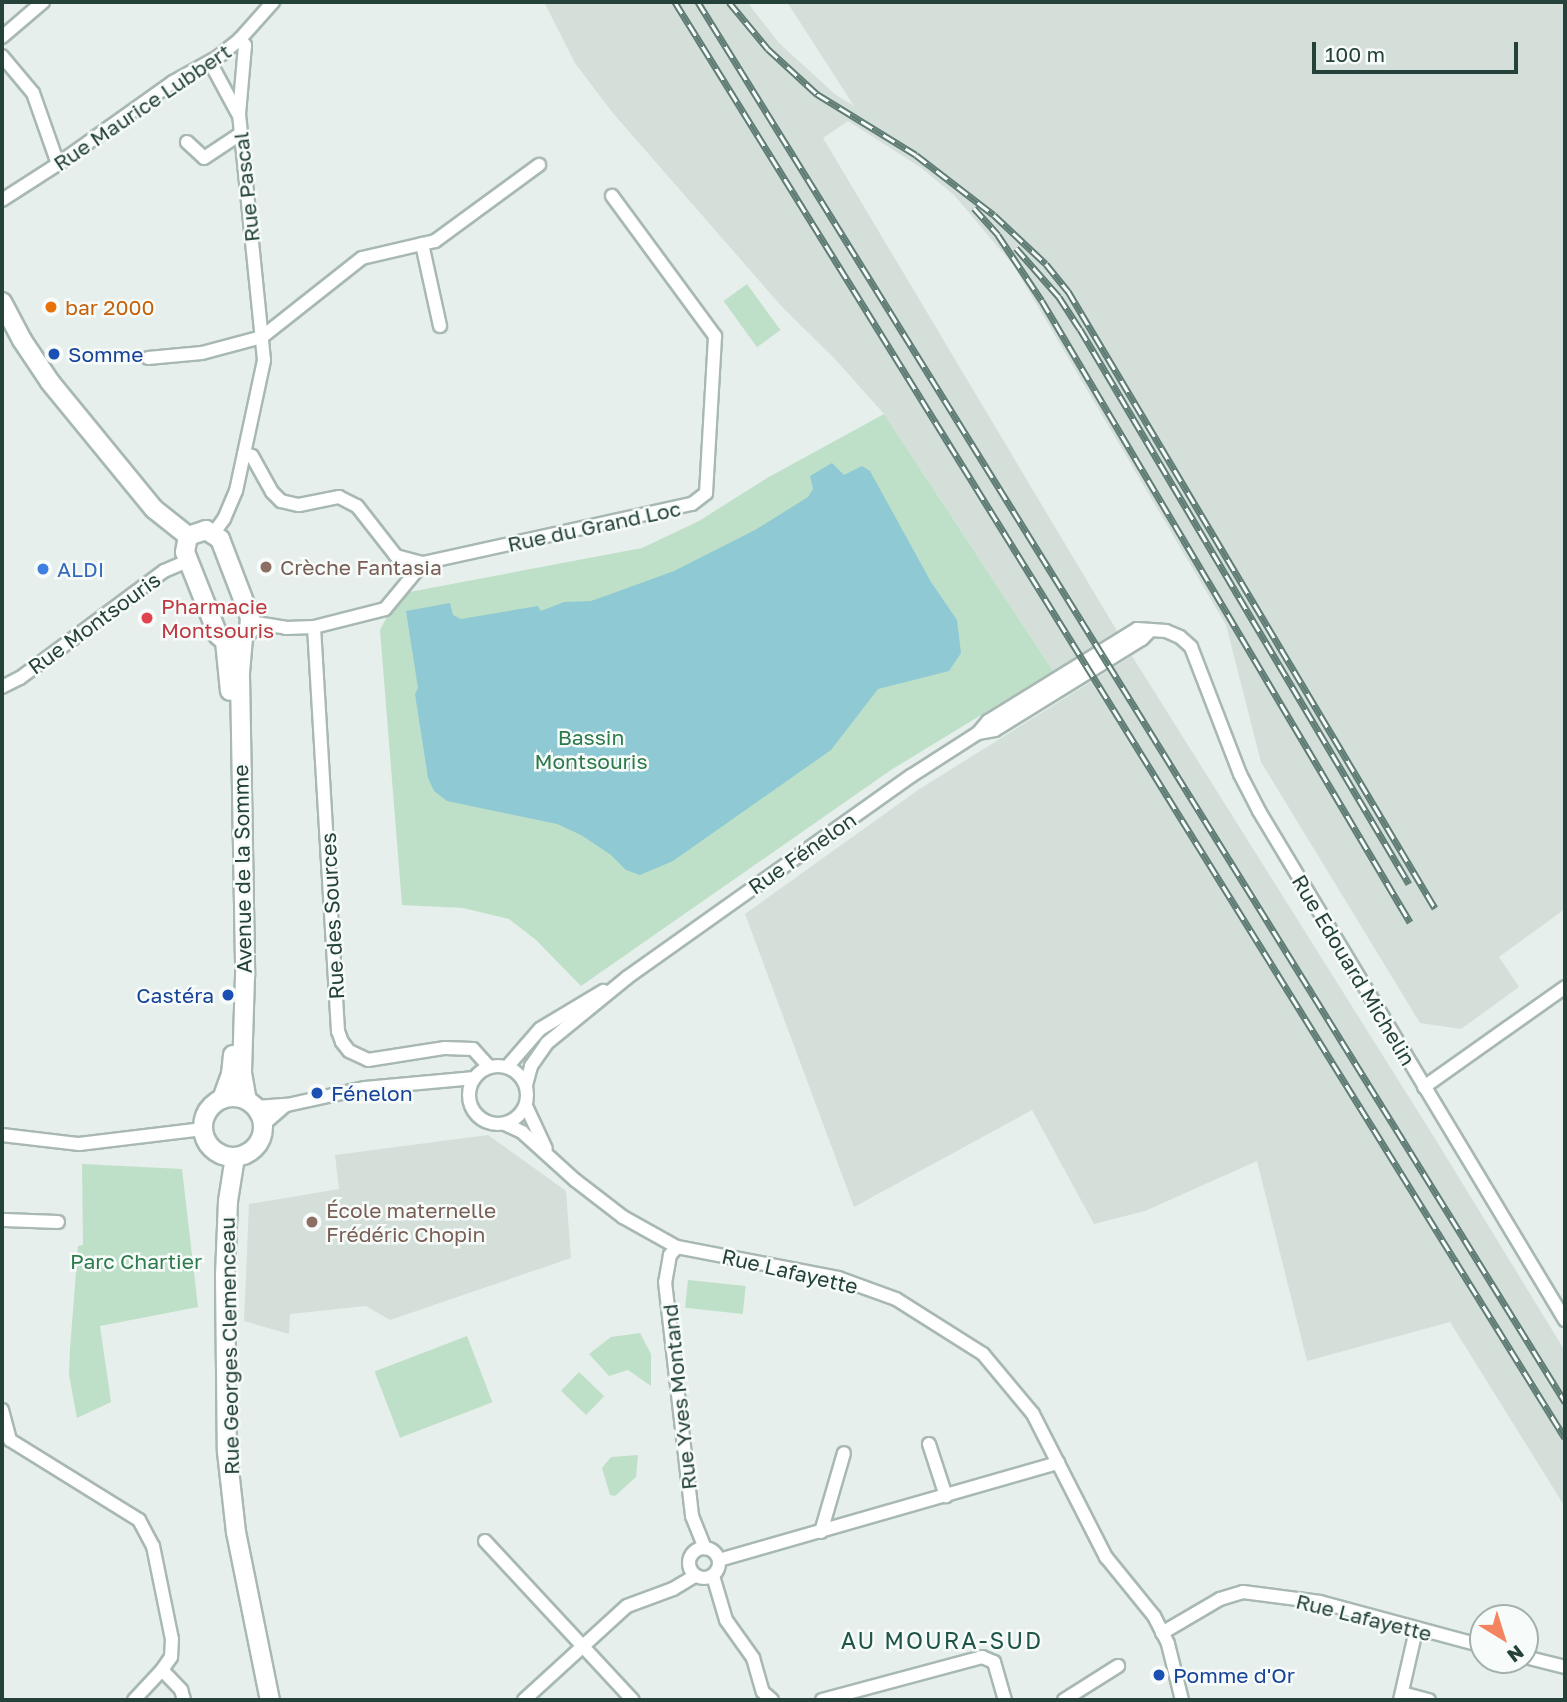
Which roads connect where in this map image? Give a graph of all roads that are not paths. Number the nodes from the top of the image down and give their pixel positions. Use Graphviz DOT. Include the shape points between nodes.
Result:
graph roads {
  1 [pos="43,2"];
  2 [pos="273,2"];
  3 [pos="2,37"];
  4 [pos="240,39"];
  5 [pos="2,56"];
  6 [pos="210,62"];
  7 [pos="239,114"];
  8 [pos="240,135"];
  9 [pos="187,142"];
  10 [pos="58,164"];
  11 [pos="539,165"];
  12 [pos="612,196"];
  13 [pos="2,200"];
  14 [pos="422,244"];
  15 [pos="3,309"];
  16 [pos="440,326"];
  17 [pos="262,337"];
  18 [pos="148,358"];
  19 [pos="244,454"];
  20 [pos="213,534"];
  21 [pos="188,536"];
  22 [pos="187,561"];
  23 [pos="423,563"];
  24 [pos="314,627"];
  25 [pos="246,630"];
  26 [pos="1152,630"];
  27 [pos="225,641"];
  28 [pos="2,687"];
  29 [pos="628,977"];
  30 [pos="1565,987"];
  31 [pos="489,1067"];
  32 [pos="507,1067"];
  33 [pos="475,1078"];
  34 [pos="443,1080"];
  35 [pos="526,1085"];
  36 [pos="1424,1087"];
  37 [pos="469,1093"];
  38 [pos="222,1099"];
  39 [pos="252,1104"];
  40 [pos="287,1105"];
  41 [pos="526,1106"];
  42 [pos="264,1124"];
  43 [pos="505,1124"];
  44 [pos="203,1129"];
  45 [pos="2,1135"];
  46 [pos="235,1157"];
  47 [pos="564,1170"];
  48 [pos="2,1220"];
  49 [pos="58,1222"];
  50 [pos="677,1247"];
  51 [pos="1565,1320"];
  52 [pos="2,1410"];
  53 [pos="929,1444"];
  54 [pos="844,1454"];
  55 [pos="1058,1464"];
  56 [pos="946,1496"];
  57 [pos="821,1532"];
  58 [pos="485,1541"];
  59 [pos="705,1548"];
  60 [pos="719,1560"];
  61 [pos="695,1576"];
  62 [pos="713,1576"];
  63 [pos="1416,1630"];
  64 [pos="1166,1638"];
  65 [pos="1469,1643"];
  66 [pos="584,1646"];
  67 [pos="1539,1660"];
  68 [pos="1118,1666"];
  69 [pos="1565,1667"];
  70 [pos="162,1670"];
  71 [pos="1401,1697"];
  72 [pos="134,1700"];
  73 [pos="184,1700"];
  74 [pos="270,1700"];
  75 [pos="524,1700"];
  76 [pos="633,1700"];
  77 [pos="772,1700"];
  78 [pos="822,1700"];
  79 [pos="1005,1700"];
  80 [pos="1064,1700"];
  81 [pos="1182,1700"];
  82 [pos="1429,1700"];
  1 -- 3 [label="street"];
  2 -- 4 [label="street, Rue Maurice Lubbert"];
  4 -- 6 [label="street, Rue Maurice Lubbert"];
  4 -- 7 [label="street, Rue Pascal" via="245,45"];
  5 -- 10 [label="street" via="33,93"];
  6 -- 7 [label="street"];
  6 -- 10 [label="street, Rue Maurice Lubbert" via="173,82"];
  7 -- 8 [label="street, Rue Pascal"];
  8 -- 9 [label="street" via="204,158"];
  8 -- 17 [label="street, Rue Pascal"];
  10 -- 13 [label="street, Rue Maurice Lubbert"];
  11 -- 14 [label="street" via="435,241"];
  12 -- 23 [label="street, Rue du Grand Loc" via="715,336 706,494 692,504"];
  14 -- 16 [label="street"];
  14 -- 17 [label="street" via="362,258"];
  15 -- 21 [label="street" via="50,382 154,509"];
  17 -- 18 [label="street" via="202,352"];
  17 -- 19 [label="street, Rue Pascal" via="264,360"];
  19 -- 20 [label="street, Rue Pascal" via="236,491 225,519"];
  19 -- 23 [label="street" via="252,456 281,501 299,505 339,497 357,506 396,556"];
  20 -- 21 [label="street" via="206,530"];
  20 -- 25 [label="street" via="220,539"];
  21 -- 22 [label="street" via="184,543"];
  22 -- 27 [label="street" via="214,628"];
  22 -- 28 [label="street, Rue Montsouris" via="164,571"];
  23 -- 24 [label="street" via="385,609"];
  24 -- 25 [label="street"];
  24 -- 31 [label="street, Rue des Sources" via="342,1042 349,1051 369,1060 445,1048 472,1049"];
  25 -- 27 [label="street"];
  25 -- 39 [label="street, Avenue de la Somme" via="240,676 242,1073"];
  26 -- 29 [label="street, Rue Fénelon" via="995,730 978,733 911,776"];
  26 -- 36 [label="street, Rue Edouard Michelin" via="1180,637 1191,647 1259,811"];
  27 -- 38 [label="street, Avenue de la Somme" via="230,676 235,977 231,1073"];
  29 -- 32 [label="street, Rue Fénelon" via="559,1014"];
  29 -- 35 [label="street, Rue Fénelon" via="547,1043 531,1066"];
  30 -- 36 [label="street"];
  31 -- 32 [label="street"];
  31 -- 33 [label="street"];
  32 -- 35 [label="street"];
  33 -- 34 [label="street"];
  33 -- 37 [label="street"];
  34 -- 37 [label="street"];
  34 -- 40 [label="street" via="365,1088"];
  35 -- 41 [label="street"];
  36 -- 51 [label="street, Rue Edouard Michelin"];
  37 -- 43 [label="street" via="480,1119"];
  38 -- 39 [label="street"];
  38 -- 44 [label="street" via="208,1111"];
  39 -- 40 [label="street"];
  39 -- 42 [label="street"];
  40 -- 42 [label="street"];
  41 -- 43 [label="street"];
  41 -- 47 [label="street, Rue Lafayette" via="546,1149"];
  42 -- 46 [label="street" via="256,1147"];
  43 -- 47 [label="street, Rue Lafayette" via="522,1132"];
  44 -- 45 [label="street" via="79,1144"];
  44 -- 46 [label="street" via="210,1147"];
  46 -- 74 [label="street, Rue Georges Clemenceau" via="225,1275 227,1452 236,1532"];
  47 -- 50 [label="street, Rue Lafayette" via="641,1229"];
  48 -- 49 [label="street"];
  50 -- 55 [label="street, Rue Lafayette" via="838,1278 895,1299 983,1354 1033,1414"];
  50 -- 59 [label="street, Rue Yves Montand" via="670,1255 665,1282 692,1516"];
  52 -- 70 [label="street" via="10,1440 139,1520 153,1546 172,1639 172,1657"];
  53 -- 56 [label="street"];
  54 -- 57 [label="street"];
  55 -- 56 [label="street"];
  55 -- 64 [label="street, Rue Lafayette" via="1106,1557"];
  56 -- 57 [label="street"];
  57 -- 60 [label="street"];
  58 -- 66 [label="street"];
  59 -- 60 [label="street" via="714,1551"];
  59 -- 61 [label="street" via="695,1550 689,1559"];
  60 -- 62 [label="street"];
  61 -- 62 [label="street"];
  61 -- 66 [label="street" via="626,1606"];
  62 -- 77 [label="street" via="726,1619 753,1658 763,1692"];
  63 -- 64 [label="street, Rue Lafayette" via="1320,1602 1243,1592 1220,1599"];
  63 -- 65 [label="street, Rue Lafayette"];
  63 -- 71 [label="street"];
  64 -- 81 [label="street, Rue Lafayette"];
  66 -- 75 [label="street"];
  66 -- 76 [label="street"];
  67 -- 69 [label="street"];
  68 -- 80 [label="street"];
  70 -- 72 [label="street"];
  70 -- 73 [label="street"];
  71 -- 82 [label="street"];
  78 -- 79 [label="street" via="982,1657 994,1662"];
}
